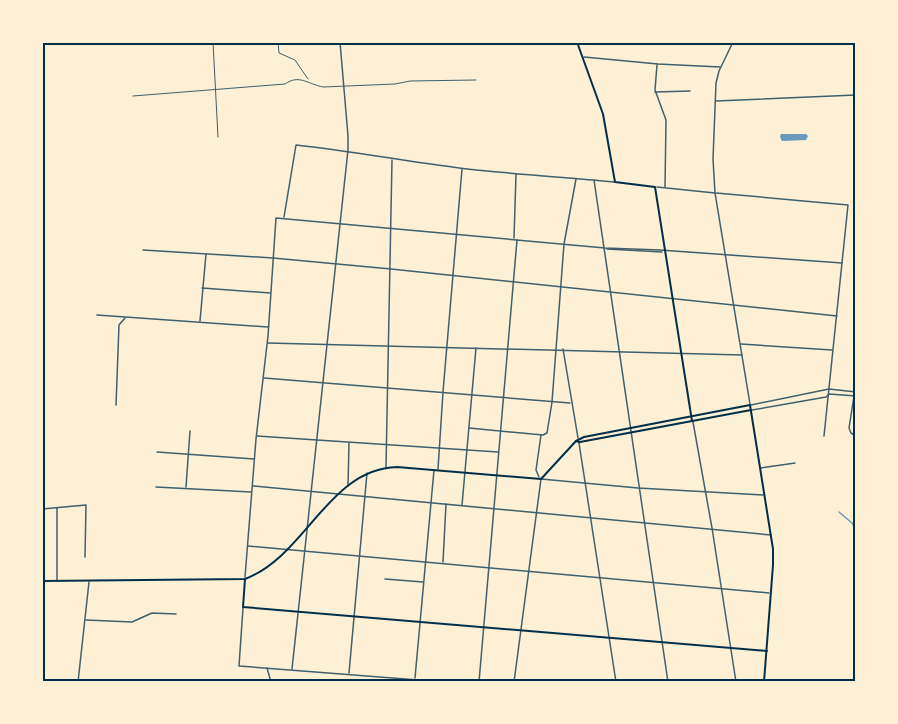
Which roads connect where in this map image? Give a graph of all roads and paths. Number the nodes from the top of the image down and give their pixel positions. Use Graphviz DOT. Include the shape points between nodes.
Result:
graph roads {
  1 [pos="213,42"];
  2 [pos="278,42"];
  3 [pos="340,42"];
  4 [pos="577,42"];
  5 [pos="733,42"];
  6 [pos="583,57"];
  7 [pos="658,64"];
  8 [pos="721,67"];
  9 [pos="309,81"];
  10 [pos="476,81"];
  11 [pos="344,86"];
  12 [pos="215,89"];
  13 [pos="655,92"];
  14 [pos="690,92"];
  15 [pos="133,96"];
  16 [pos="856,96"];
  17 [pos="715,101"];
  18 [pos="218,136"];
  19 [pos="348,150"];
  20 [pos="392,159"];
  21 [pos="462,168"];
  22 [pos="516,173"];
  23 [pos="576,178"];
  24 [pos="594,180"];
  25 [pos="615,182"];
  26 [pos="655,187"];
  27 [pos="665,188"];
  28 [pos="716,193"];
  29 [pos="284,219"];
  30 [pos="339,223"];
  31 [pos="392,228"];
  32 [pos="457,235"];
  33 [pos="515,239"];
  34 [pos="564,244"];
  35 [pos="606,248"];
  36 [pos="143,250"];
  37 [pos="664,251"];
  38 [pos="206,254"];
  39 [pos="726,255"];
  40 [pos="273,258"];
  41 [pos="842,263"];
  42 [pos="335,264"];
  43 [pos="391,269"];
  44 [pos="454,276"];
  45 [pos="513,282"];
  46 [pos="561,287"];
  47 [pos="202,288"];
  48 [pos="610,292"];
  49 [pos="271,293"];
  50 [pos="673,298"];
  51 [pos="734,305"];
  52 [pos="97,315"];
  53 [pos="837,316"];
  54 [pos="127,317"];
  55 [pos="200,322"];
  56 [pos="268,327"];
  57 [pos="267,343"];
  58 [pos="326,344"];
  59 [pos="740,344"];
  60 [pos="389,346"];
  61 [pos="447,347"];
  62 [pos="476,348"];
  63 [pos="508,348"];
  64 [pos="555,349"];
  65 [pos="563,349"];
  66 [pos="833,350"];
  67 [pos="618,351"];
  68 [pos="681,353"];
  69 [pos="742,355"];
  70 [pos="856,377"];
  71 [pos="263,378"];
  72 [pos="322,383"];
  73 [pos="388,387"];
  74 [pos="829,389"];
  75 [pos="443,392"];
  76 [pos="855,392"];
  77 [pos="472,394"];
  78 [pos="827,395"];
  79 [pos="504,396"];
  80 [pos="855,396"];
  81 [pos="552,402"];
  82 [pos="572,403"];
  83 [pos="116,405"];
  84 [pos="750,405"];
  85 [pos="751,410"];
  86 [pos="692,416"];
  87 [pos="692,421"];
  88 [pos="469,428"];
  89 [pos="629,428"];
  90 [pos="190,431"];
  91 [pos="501,431"];
  92 [pos="630,432"];
  93 [pos="541,434"];
  94 [pos="256,436"];
  95 [pos="824,436"];
  96 [pos="856,436"];
  97 [pos="316,440"];
  98 [pos="576,441"];
  99 [pos="349,442"];
  100 [pos="387,445"];
  101 [pos="439,448"];
  102 [pos="467,449"];
  103 [pos="157,452"];
  104 [pos="499,452"];
  105 [pos="189,454"];
  106 [pos="254,459"];
  107 [pos="795,463"];
  108 [pos="386,467"];
  109 [pos="760,468"];
  110 [pos="436,470"];
  111 [pos="367,472"];
  112 [pos="465,472"];
  113 [pos="497,475"];
  114 [pos="540,479"];
  115 [pos="585,483"];
  116 [pos="252,486"];
  117 [pos="348,486"];
  118 [pos="156,487"];
  119 [pos="638,488"];
  120 [pos="186,489"];
  121 [pos="252,492"];
  122 [pos="310,492"];
  123 [pos="706,493"];
  124 [pos="339,494"];
  125 [pos="765,495"];
  126 [pos="366,497"];
  127 [pos="431,503"];
  128 [pos="446,504"];
  129 [pos="462,506"];
  130 [pos="57,507"];
  131 [pos="494,508"];
  132 [pos="42,509"];
  133 [pos="537,513"];
  134 [pos="591,518"];
  135 [pos="644,522"];
  136 [pos="712,528"];
  137 [pos="306,530"];
  138 [pos="772,535"];
  139 [pos="247,546"];
  140 [pos="288,550"];
  141 [pos="305,551"];
  142 [pos="360,556"];
  143 [pos="85,557"];
  144 [pos="426,561"];
  145 [pos="443,563"];
  146 [pos="489,567"];
  147 [pos="528,572"];
  148 [pos="245,579"];
  149 [pos="385,579"];
  150 [pos="600,579"];
  151 [pos="42,581"];
  152 [pos="57,581"];
  153 [pos="89,582"];
  154 [pos="424,582"];
  155 [pos="653,584"];
  156 [pos="721,589"];
  157 [pos="771,593"];
  158 [pos="243,607"];
  159 [pos="298,611"];
  160 [pos="176,614"];
  161 [pos="354,616"];
  162 [pos="85,620"];
  163 [pos="420,621"];
  164 [pos="484,627"];
  165 [pos="521,630"];
  166 [pos="609,638"];
  167 [pos="662,642"];
  168 [pos="730,648"];
  169 [pos="767,651"];
  170 [pos="266,668"];
  171 [pos="292,669"];
  172 [pos="349,674"];
  173 [pos="415,680"];
  174 [pos="78,682"];
  175 [pos="271,682"];
  176 [pos="444,682"];
  177 [pos="479,682"];
  178 [pos="514,682"];
  179 [pos="616,682"];
  180 [pos="668,682"];
  181 [pos="736,682"];
  182 [pos="764,682"];
  1 -- 12 [label="lane"];
  2 -- 9 [label="lane" via="279,52 296,60"];
  3 -- 11 [label="street"];
  4 -- 6 [label="main road"];
  5 -- 8 [label="street"];
  6 -- 7 [label="street"];
  6 -- 25 [label="main road" via="603,114"];
  7 -- 8 [label="street"];
  7 -- 13 [label="street"];
  8 -- 17 [label="street"];
  9 -- 11 [label="lane" via="322,87"];
  9 -- 12 [label="lane" via="293,79 285,84"];
  10 -- 11 [label="lane"];
  11 -- 19 [label="street"];
  12 -- 15 [label="lane"];
  12 -- 18 [label="lane"];
  13 -- 14 [label="street"];
  13 -- 27 [label="street" via="666,120"];
  16 -- 17 [label="street"];
  17 -- 28 [label="street"];
  19 -- 20 [label="street"];
  19 -- 29 [label="street" via="296,145"];
  19 -- 30 [label="street"];
  20 -- 21 [label="street"];
  20 -- 31 [label="street"];
  21 -- 22 [label="street"];
  21 -- 32 [label="street"];
  22 -- 23 [label="street"];
  22 -- 33 [label="street"];
  23 -- 24 [label="street"];
  23 -- 34 [label="street"];
  24 -- 25 [label="street"];
  24 -- 35 [label="street"];
  25 -- 26 [label="main road"];
  26 -- 27 [label="street"];
  26 -- 37 [label="main road"];
  27 -- 28 [label="street"];
  28 -- 39 [label="street"];
  28 -- 41 [label="street" via="848,205"];
  29 -- 30 [label="street"];
  29 -- 40 [label="street" via="276,218"];
  30 -- 31 [label="street"];
  30 -- 42 [label="street"];
  31 -- 32 [label="street"];
  31 -- 43 [label="street"];
  32 -- 33 [label="street"];
  32 -- 44 [label="street"];
  33 -- 34 [label="street"];
  33 -- 45 [label="street"];
  34 -- 35 [label="street"];
  34 -- 46 [label="street"];
  35 -- 37 [label="street"];
  35 -- 48 [label="street"];
  36 -- 38 [label="street"];
  37 -- 39 [label="street"];
  37 -- 50 [label="main road"];
  38 -- 40 [label="street"];
  38 -- 47 [label="street"];
  39 -- 41 [label="street"];
  39 -- 51 [label="street"];
  40 -- 42 [label="street"];
  40 -- 49 [label="street"];
  41 -- 53 [label="street"];
  42 -- 43 [label="street"];
  42 -- 58 [label="street"];
  43 -- 44 [label="street"];
  43 -- 60 [label="street"];
  44 -- 45 [label="street"];
  44 -- 61 [label="street"];
  45 -- 46 [label="street"];
  45 -- 63 [label="street"];
  46 -- 48 [label="street"];
  46 -- 64 [label="street"];
  47 -- 49 [label="street"];
  47 -- 55 [label="street"];
  48 -- 50 [label="street"];
  48 -- 67 [label="street"];
  49 -- 56 [label="street"];
  50 -- 51 [label="street"];
  50 -- 68 [label="main road"];
  51 -- 53 [label="street"];
  51 -- 59 [label="street"];
  52 -- 54 [label="street"];
  53 -- 66 [label="street"];
  54 -- 55 [label="street"];
  54 -- 83 [label="street" via="119,325"];
  55 -- 56 [label="street"];
  56 -- 57 [label="street"];
  57 -- 58 [label="street"];
  57 -- 71 [label="street"];
  58 -- 60 [label="street"];
  58 -- 72 [label="street"];
  59 -- 66 [label="street"];
  59 -- 69 [label="street"];
  60 -- 61 [label="street"];
  60 -- 73 [label="street"];
  61 -- 62 [label="street"];
  61 -- 75 [label="street"];
  62 -- 63 [label="street"];
  62 -- 77 [label="street"];
  63 -- 64 [label="street"];
  63 -- 79 [label="street"];
  64 -- 65 [label="street"];
  64 -- 81 [label="street"];
  65 -- 67 [label="street"];
  65 -- 82 [label="street"];
  66 -- 74 [label="street"];
  67 -- 68 [label="street"];
  67 -- 89 [label="street"];
  68 -- 69 [label="street"];
  68 -- 86 [label="main road"];
  69 -- 84 [label="street"];
  70 -- 76 [label="street"];
  71 -- 72 [label="street"];
  71 -- 94 [label="street"];
  72 -- 73 [label="street"];
  72 -- 97 [label="street"];
  73 -- 75 [label="street"];
  73 -- 100 [label="street"];
  74 -- 76 [label="street"];
  74 -- 78 [label="street"];
  74 -- 84 [label="street"];
  75 -- 77 [label="street"];
  75 -- 101 [label="street"];
  76 -- 80 [label="street"];
  77 -- 79 [label="street"];
  77 -- 88 [label="street"];
  78 -- 80 [label="street"];
  78 -- 85 [label="street"];
  78 -- 95 [label="street"];
  79 -- 81 [label="street"];
  79 -- 91 [label="street"];
  80 -- 96 [label="street" via="849,428"];
  81 -- 82 [label="street"];
  81 -- 93 [label="street" via="547,432"];
  82 -- 98 [label="street"];
  84 -- 85 [label="main road"];
  84 -- 86 [label="main road"];
  85 -- 87 [label="main road"];
  85 -- 109 [label="main road"];
  86 -- 87 [label="main road"];
  86 -- 89 [label="main road"];
  87 -- 92 [label="main road"];
  87 -- 123 [label="street"];
  88 -- 91 [label="street"];
  88 -- 102 [label="street"];
  89 -- 92 [label="street"];
  89 -- 98 [label="main road"];
  90 -- 105 [label="street"];
  91 -- 93 [label="street"];
  91 -- 104 [label="street"];
  92 -- 98 [label="main road"];
  92 -- 119 [label="street"];
  93 -- 114 [label="street" via="536,470"];
  94 -- 97 [label="street"];
  94 -- 106 [label="street"];
  97 -- 99 [label="street"];
  97 -- 122 [label="street"];
  98 -- 114 [label="main road"];
  98 -- 115 [label="street"];
  99 -- 100 [label="street"];
  99 -- 117 [label="street"];
  100 -- 101 [label="street"];
  100 -- 108 [label="street"];
  101 -- 102 [label="street"];
  101 -- 110 [label="street"];
  102 -- 104 [label="street"];
  102 -- 112 [label="street"];
  103 -- 105 [label="street"];
  104 -- 113 [label="street"];
  105 -- 106 [label="street"];
  105 -- 120 [label="street"];
  106 -- 116 [label="street"];
  107 -- 109 [label="street"];
  108 -- 110 [label="main road"];
  108 -- 111 [label="main road"];
  109 -- 125 [label="main road"];
  110 -- 112 [label="main road"];
  110 -- 127 [label="street"];
  111 -- 117 [label="main road"];
  111 -- 126 [label="street"];
  112 -- 113 [label="main road"];
  112 -- 129 [label="street"];
  113 -- 114 [label="main road"];
  113 -- 131 [label="street"];
  114 -- 115 [label="street"];
  114 -- 133 [label="street"];
  115 -- 119 [label="street"];
  115 -- 134 [label="street"];
  116 -- 121 [label="street"];
  116 -- 122 [label="street"];
  117 -- 124 [label="main road"];
  118 -- 120 [label="street"];
  119 -- 123 [label="street"];
  119 -- 135 [label="street"];
  120 -- 121 [label="street"];
  121 -- 139 [label="street"];
  122 -- 124 [label="street"];
  122 -- 137 [label="street"];
  123 -- 125 [label="street"];
  123 -- 136 [label="street"];
  124 -- 126 [label="street"];
  124 -- 137 [label="main road"];
  125 -- 138 [label="main road"];
  126 -- 127 [label="street"];
  126 -- 142 [label="street"];
  127 -- 128 [label="street"];
  127 -- 144 [label="street"];
  128 -- 129 [label="street"];
  128 -- 145 [label="street"];
  129 -- 131 [label="street"];
  130 -- 132 [label="street"];
  130 -- 143 [label="street" via="86,505"];
  130 -- 152 [label="street"];
  131 -- 133 [label="street"];
  131 -- 146 [label="street"];
  133 -- 134 [label="street"];
  133 -- 147 [label="street"];
  134 -- 135 [label="street"];
  134 -- 150 [label="street"];
  135 -- 136 [label="street"];
  135 -- 155 [label="street"];
  136 -- 138 [label="street"];
  136 -- 156 [label="street"];
  137 -- 140 [label="main road"];
  137 -- 141 [label="street"];
  138 -- 157 [label="main road"];
  139 -- 140 [label="street"];
  139 -- 148 [label="street"];
  140 -- 141 [label="street"];
  140 -- 148 [label="main road" via="268,569"];
  141 -- 142 [label="street"];
  141 -- 159 [label="street"];
  142 -- 144 [label="street"];
  142 -- 161 [label="street"];
  144 -- 145 [label="street"];
  144 -- 154 [label="street"];
  145 -- 146 [label="street"];
  146 -- 147 [label="street"];
  146 -- 164 [label="street"];
  147 -- 150 [label="street"];
  147 -- 165 [label="street"];
  148 -- 153 [label="main road"];
  148 -- 158 [label="main road"];
  149 -- 154 [label="street"];
  150 -- 155 [label="street"];
  150 -- 166 [label="street"];
  151 -- 152 [label="main road"];
  152 -- 153 [label="main road"];
  153 -- 162 [label="street"];
  154 -- 163 [label="street"];
  155 -- 156 [label="street"];
  155 -- 167 [label="street"];
  156 -- 157 [label="street"];
  156 -- 168 [label="street"];
  157 -- 169 [label="main road"];
  158 -- 159 [label="main road"];
  158 -- 170 [label="street" via="239,666"];
  159 -- 161 [label="main road"];
  159 -- 171 [label="street"];
  160 -- 162 [label="street" via="152,613 132,622"];
  161 -- 163 [label="main road"];
  161 -- 172 [label="street"];
  162 -- 174 [label="street"];
  163 -- 164 [label="main road"];
  163 -- 173 [label="street"];
  164 -- 165 [label="main road"];
  164 -- 177 [label="street"];
  165 -- 166 [label="main road"];
  165 -- 178 [label="street"];
  166 -- 167 [label="main road"];
  166 -- 179 [label="street"];
  167 -- 168 [label="main road"];
  167 -- 180 [label="street"];
  168 -- 169 [label="main road"];
  168 -- 181 [label="street"];
  169 -- 182 [label="main road"];
  170 -- 171 [label="street"];
  170 -- 175 [label="street"];
  171 -- 172 [label="street"];
  172 -- 173 [label="street"];
  173 -- 176 [label="street"];
}
